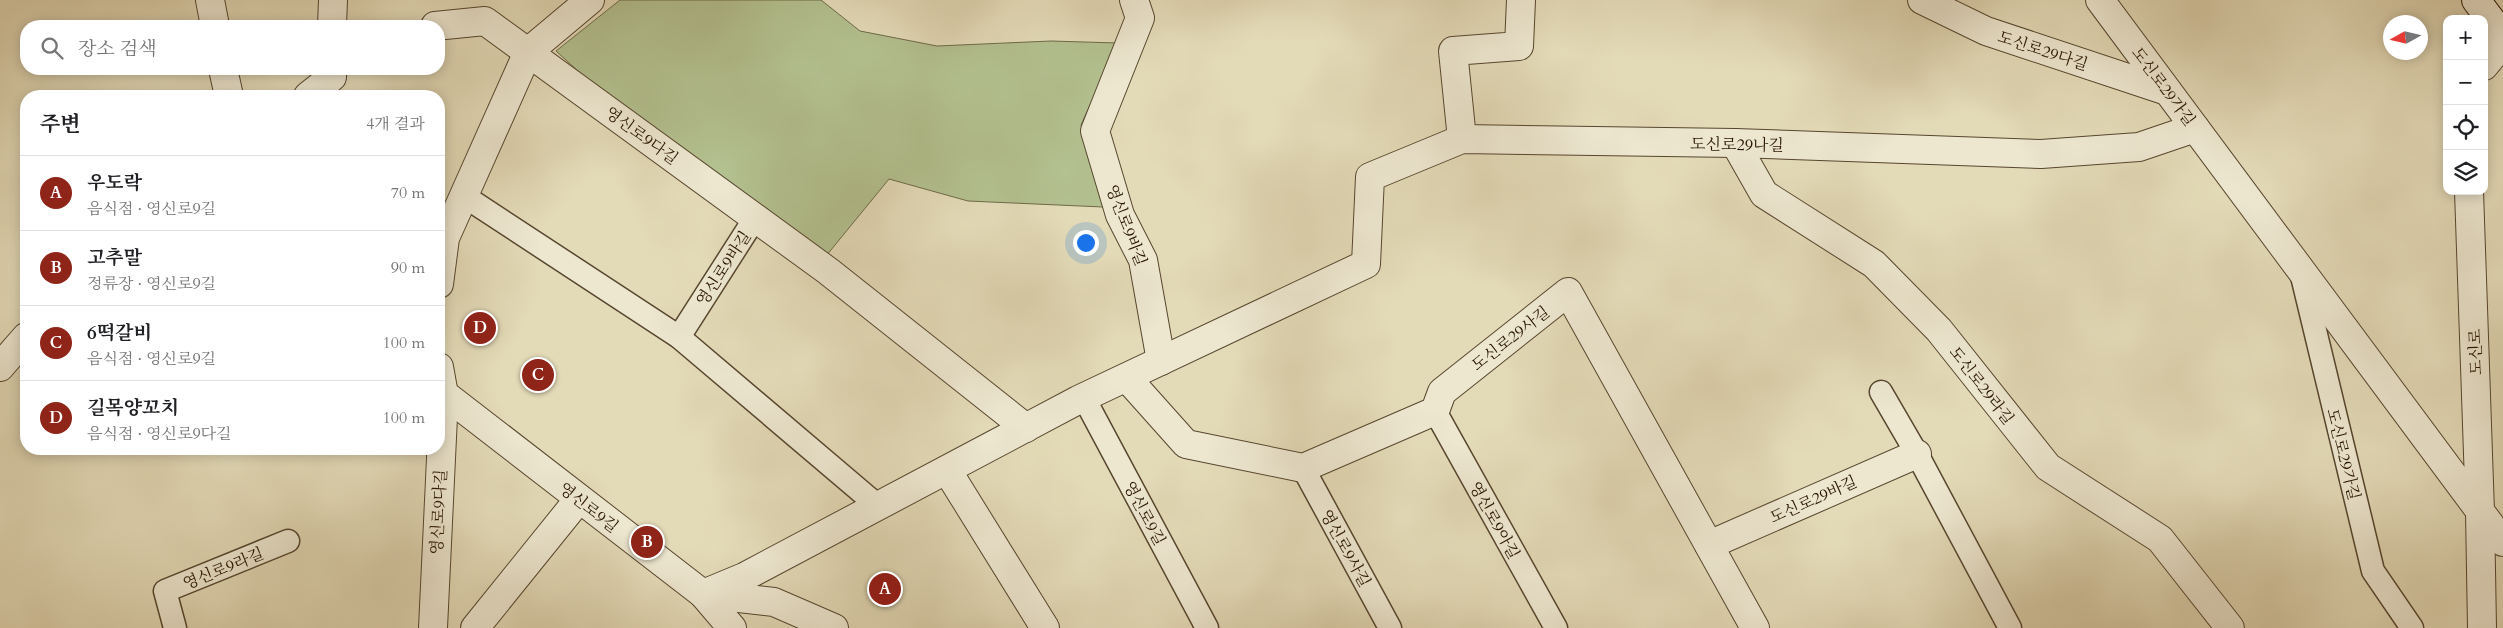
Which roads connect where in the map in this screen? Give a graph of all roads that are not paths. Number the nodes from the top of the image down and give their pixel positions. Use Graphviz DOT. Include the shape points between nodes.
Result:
graph roads {
  1 [pos="210,0"];
  2 [pos="333,0"];
  3 [pos="1134,0"];
  4 [pos="1521,0"];
  5 [pos="1922,0"];
  6 [pos="2476,0"];
  7 [pos="583,2"];
  8 [pos="2110,4"];
  9 [pos="214,20"];
  10 [pos="332,20"];
  11 [pos="445,25"];
  12 [pos="2503,36"];
  13 [pos="2503,43"];
  14 [pos="528,52"];
  15 [pos="2488,61"];
  16 [pos="224,75"];
  17 [pos="332,75"];
  18 [pos="228,90"];
  19 [pos="315,90"];
  20 [pos="2167,90"];
  21 [pos="2195,128"];
  22 [pos="1462,139"];
  23 [pos="1735,143"];
  24 [pos="2469,195"];
  25 [pos="464,196"];
  26 [pos="755,218"];
  27 [pos="445,238"];
  28 [pos="2300,269"];
  29 [pos="679,337"];
  30 [pos="20,344"];
  31 [pos="1161,361"];
  32 [pos="0,367"];
  33 [pos="1127,378"];
  34 [pos="1881,392"];
  35 [pos="445,396"];
  36 [pos="1084,398"];
  37 [pos="1435,411"];
  38 [pos="1026,428"];
  39 [pos="1917,454"];
  40 [pos="439,455"];
  41 [pos="1302,468"];
  42 [pos="947,470"];
  43 [pos="579,499"];
  44 [pos="878,506"];
  45 [pos="2480,512"];
  46 [pos="288,541"];
  47 [pos="2503,542"];
  48 [pos="1709,545"];
  49 [pos="703,594"];
  50 [pos="175,628"];
  51 [pos="433,628"];
  52 [pos="475,628"];
  53 [pos="732,628"];
  54 [pos="834,628"];
  55 [pos="1045,628"];
  56 [pos="1207,628"];
  57 [pos="1390,628"];
  58 [pos="1556,628"];
  59 [pos="1755,628"];
  60 [pos="2010,628"];
  61 [pos="2230,628"];
  62 [pos="2412,628"];
  63 [pos="2482,628"];
  1 -- 9 [label="street"];
  2 -- 10 [label="street"];
  3 -- 31 [label="street, 영신로9바길" via="1140,18 1095,131 1120,214 1143,260"];
  4 -- 22 [label="street" via="1519,46 1452,50"];
  5 -- 20 [label="street, 도신로29다길" via="1986,31"];
  6 -- 12 [label="street"];
  7 -- 14 [label="street"];
  8 -- 20 [label="street, 도신로29가길"];
  11 -- 14 [label="street, 영신로9다길" via="485,21"];
  13 -- 15 [label="street"];
  14 -- 25 [label="street"];
  14 -- 26 [label="street, 영신로9다길"];
  16 -- 18 [label="street"];
  17 -- 19 [label="street"];
  20 -- 21 [label="street, 도신로29가길"];
  21 -- 23 [label="street, 도신로29나길" via="2139,147 2041,154"];
  21 -- 28 [label="street, 도신로29가길"];
  22 -- 23 [label="street, 도신로29나길"];
  22 -- 31 [label="street, 도신로29나길" via="1370,177 1366,264"];
  23 -- 61 [label="street, 도신로29라길" via="1764,194 1874,264 1939,330 2048,467 2160,540"];
  24 -- 45 [label="street, 도신로"];
  25 -- 27 [label="street"];
  25 -- 29 [label="lane"];
  26 -- 29 [label="lane, 영신로9바길"];
  26 -- 38 [label="street, 영신로9바길" via="828,271"];
  28 -- 45 [label="street, 도신로29가길"];
  28 -- 62 [label="lane, 도신로29가길" via="2372,571"];
  29 -- 44 [label="lane"];
  30 -- 32 [label="street"];
  31 -- 33 [label="street"];
  33 -- 36 [label="street"];
  33 -- 41 [label="street" via="1186,444"];
  34 -- 39 [label="lane"];
  35 -- 43 [label="street, 영신로9길"];
  36 -- 38 [label="street"];
  36 -- 56 [label="lane, 영신로9길"];
  37 -- 41 [label="street"];
  37 -- 48 [label="street, 도신로29사길" via="1442,392 1568,292"];
  37 -- 58 [label="lane, 영신로9아길"];
  38 -- 42 [label="street"];
  39 -- 48 [label="street, 도신로29바길"];
  39 -- 60 [label="lane"];
  40 -- 51 [label="street, 영신로9다길"];
  41 -- 57 [label="lane, 영신로9사길"];
  42 -- 44 [label="street"];
  42 -- 55 [label="street"];
  43 -- 49 [label="street, 영신로9길"];
  43 -- 52 [label="street"];
  44 -- 49 [label="street" via="744,577"];
  45 -- 47 [label="street, 도신로29가길"];
  45 -- 63 [label="street"];
  46 -- 50 [label="lane, 영신로9라길" via="165,591"];
  48 -- 59 [label="street, 도신로29사길"];
  49 -- 53 [label="street, 영신로9길"];
  49 -- 54 [label="street" via="774,602"];
}
